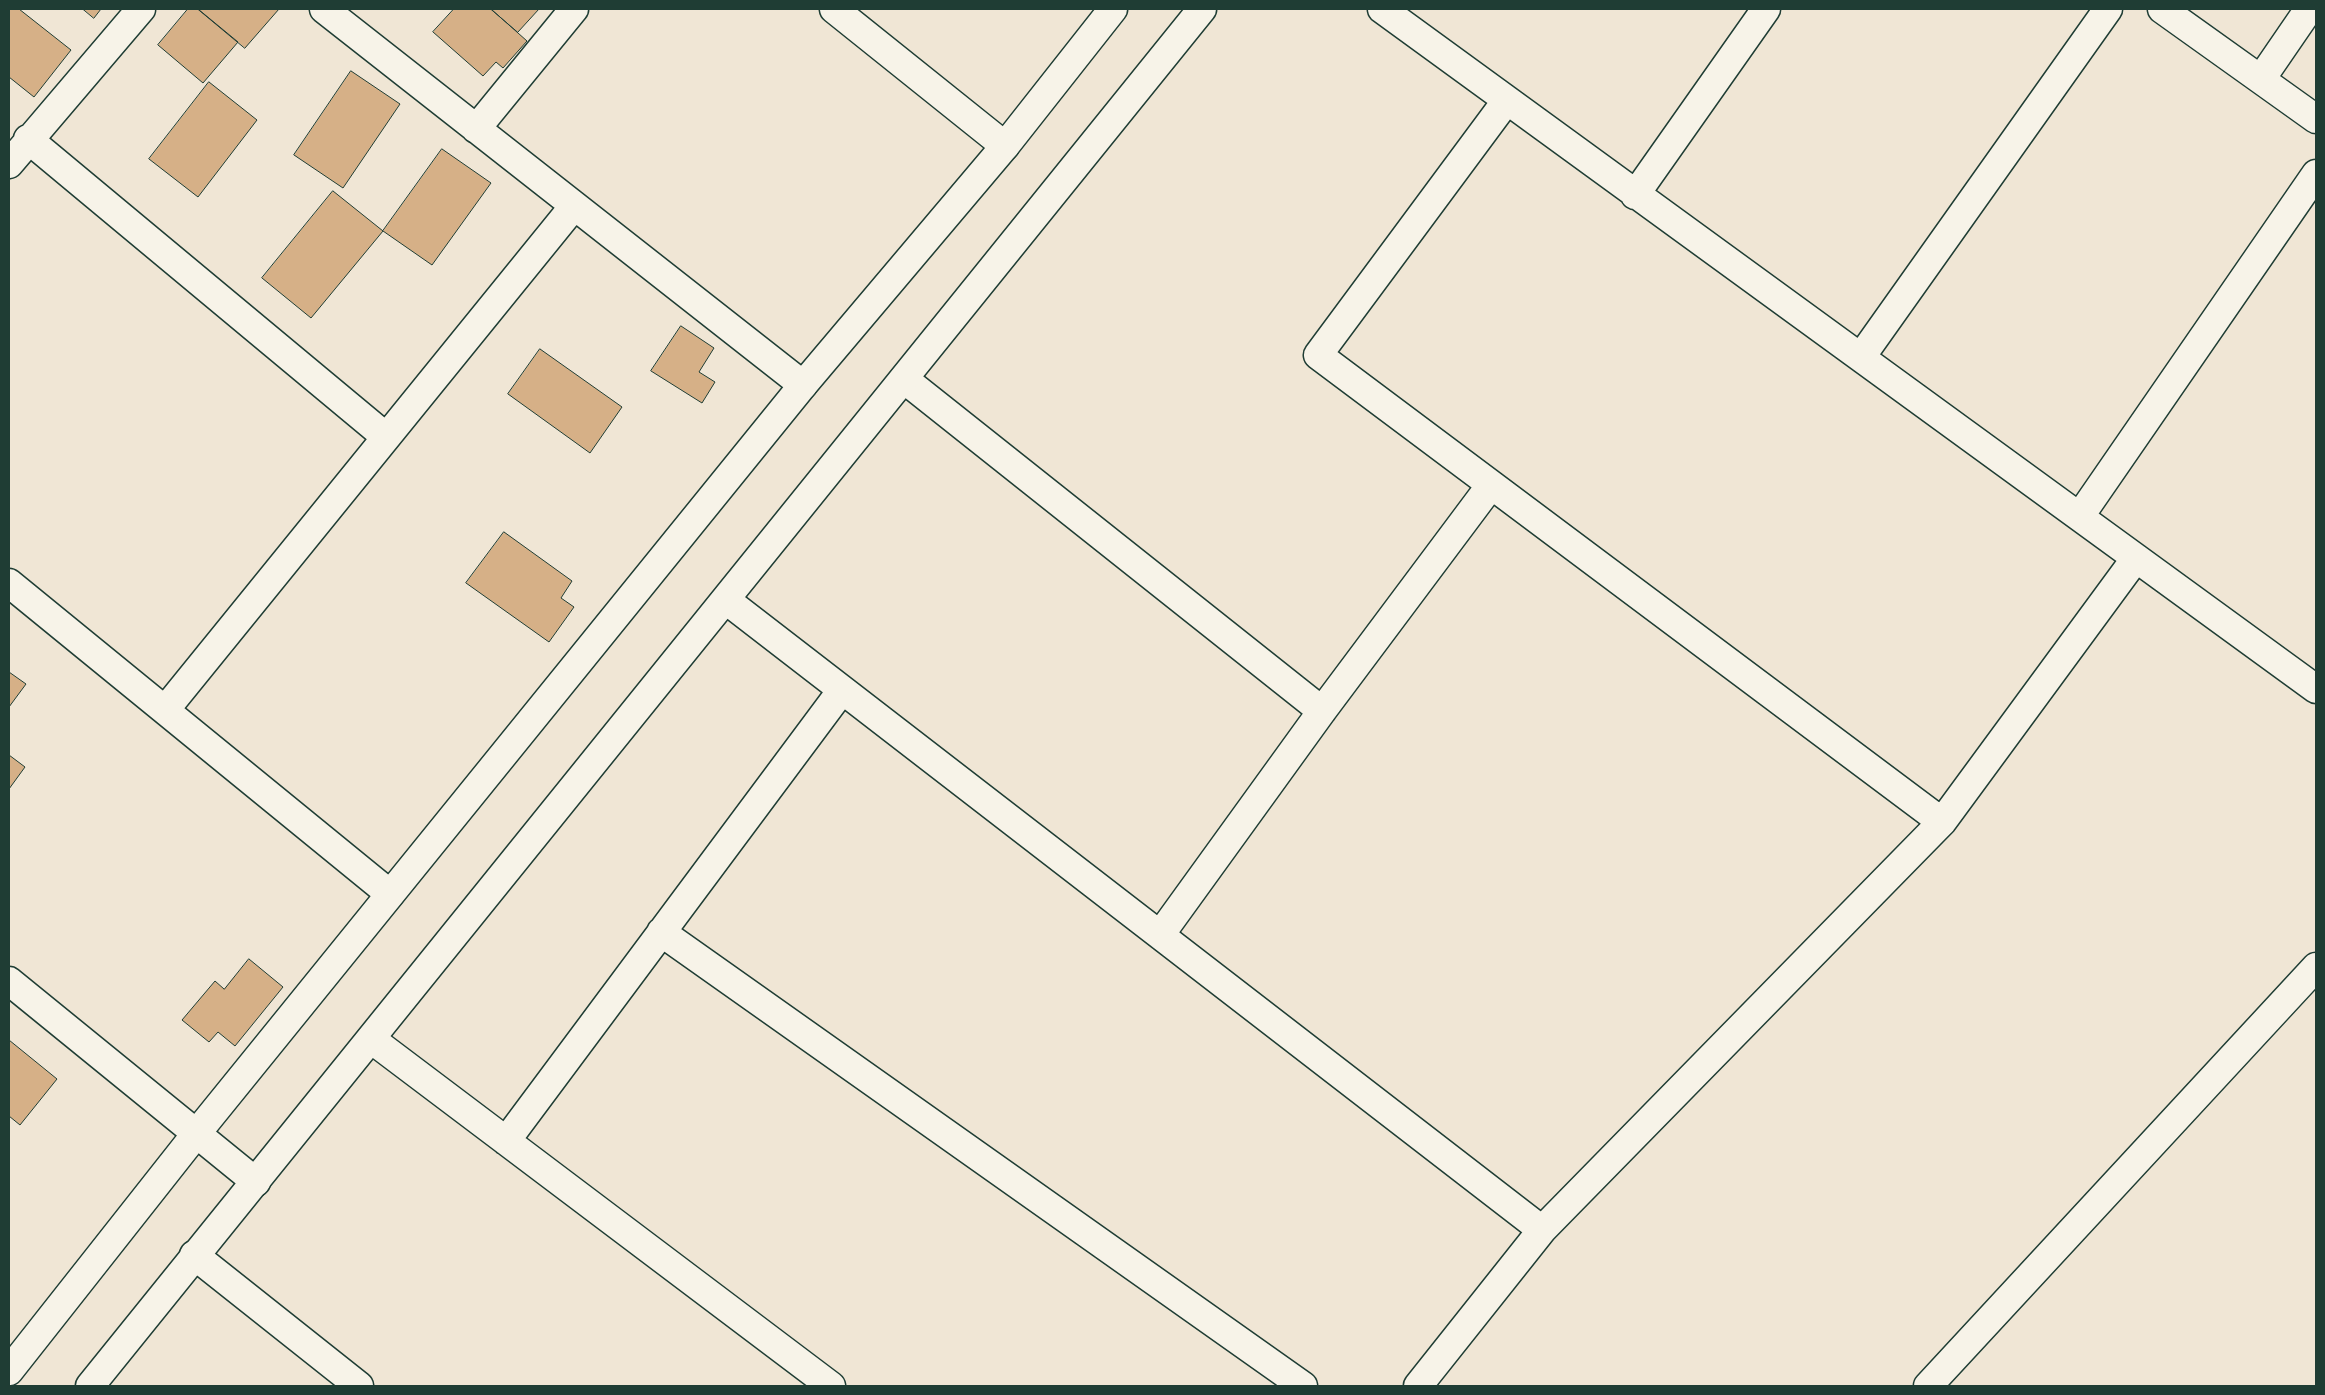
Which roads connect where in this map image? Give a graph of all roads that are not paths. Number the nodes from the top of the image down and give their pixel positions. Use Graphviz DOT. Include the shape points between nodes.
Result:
graph roads {
  1 [pos="141,9"];
  2 [pos="324,9"];
  3 [pos="574,9"];
  4 [pos="834,9"];
  5 [pos="1113,9"];
  6 [pos="1202,9"];
  7 [pos="1382,9"];
  8 [pos="1766,9"];
  9 [pos="2108,9"];
  10 [pos="2162,9"];
  11 [pos="2309,9"];
  12 [pos="2261,79"];
  13 [pos="1507,100"];
  14 [pos="2316,119"];
  15 [pos="476,129"];
  16 [pos="28,139"];
  17 [pos="1005,146"];
  18 [pos="9,164"];
  19 [pos="2316,174"];
  20 [pos="1635,195"];
  21 [pos="574,206"];
  22 [pos="1861,357"];
  23 [pos="904,379"];
  24 [pos="803,385"];
  25 [pos="386,437"];
  26 [pos="1491,485"];
  27 [pos="2080,516"];
  28 [pos="2136,558"];
  29 [pos="9,583"];
  30 [pos="726,600"];
  31 [pos="2315,685"];
  32 [pos="842,690"];
  33 [pos="165,710"];
  34 [pos="1322,711"];
  35 [pos="1942,822"];
  36 [pos="390,894"];
  37 [pos="661,932"];
  38 [pos="1160,936"];
  39 [pos="2316,967"];
  40 [pos="9,981"];
  41 [pos="371,1039"];
  42 [pos="196,1134"];
  43 [pos="506,1141"];
  44 [pos="256,1182"];
  45 [pos="1542,1230"];
  46 [pos="194,1255"];
  47 [pos="9,1371"];
  48 [pos="90,1386"];
  49 [pos="360,1386"];
  50 [pos="831,1386"];
  51 [pos="1303,1386"];
  52 [pos="1418,1386"];
  53 [pos="1928,1386"];
  1 -- 16 [label="street"];
  2 -- 15 [label="street"];
  3 -- 15 [label="street"];
  4 -- 17 [label="street"];
  5 -- 17 [label="street"];
  6 -- 23 [label="street"];
  7 -- 13 [label="street"];
  8 -- 20 [label="street"];
  9 -- 22 [label="street"];
  10 -- 12 [label="street"];
  11 -- 12 [label="street"];
  12 -- 14 [label="street"];
  13 -- 20 [label="street"];
  13 -- 26 [label="street" via="1318,355"];
  15 -- 21 [label="street"];
  16 -- 18 [label="street"];
  16 -- 25 [label="street"];
  17 -- 24 [label="street"];
  19 -- 27 [label="street"];
  20 -- 22 [label="street"];
  21 -- 24 [label="street"];
  21 -- 25 [label="street"];
  22 -- 27 [label="street"];
  23 -- 30 [label="street"];
  23 -- 34 [label="street"];
  24 -- 36 [label="street"];
  25 -- 33 [label="street"];
  26 -- 34 [label="street"];
  26 -- 35 [label="street"];
  27 -- 28 [label="street"];
  28 -- 31 [label="street"];
  28 -- 35 [label="street"];
  29 -- 33 [label="street"];
  30 -- 32 [label="street"];
  30 -- 41 [label="street"];
  32 -- 37 [label="street"];
  32 -- 38 [label="street"];
  33 -- 36 [label="street"];
  34 -- 38 [label="street"];
  35 -- 45 [label="street"];
  36 -- 42 [label="street"];
  37 -- 43 [label="street"];
  37 -- 51 [label="street"];
  38 -- 45 [label="street"];
  39 -- 53 [label="street"];
  40 -- 42 [label="street"];
  41 -- 43 [label="street"];
  41 -- 44 [label="street"];
  42 -- 44 [label="street"];
  42 -- 47 [label="street"];
  43 -- 50 [label="street"];
  44 -- 46 [label="street"];
  45 -- 52 [label="street"];
  46 -- 48 [label="street"];
  46 -- 49 [label="street"];
}
